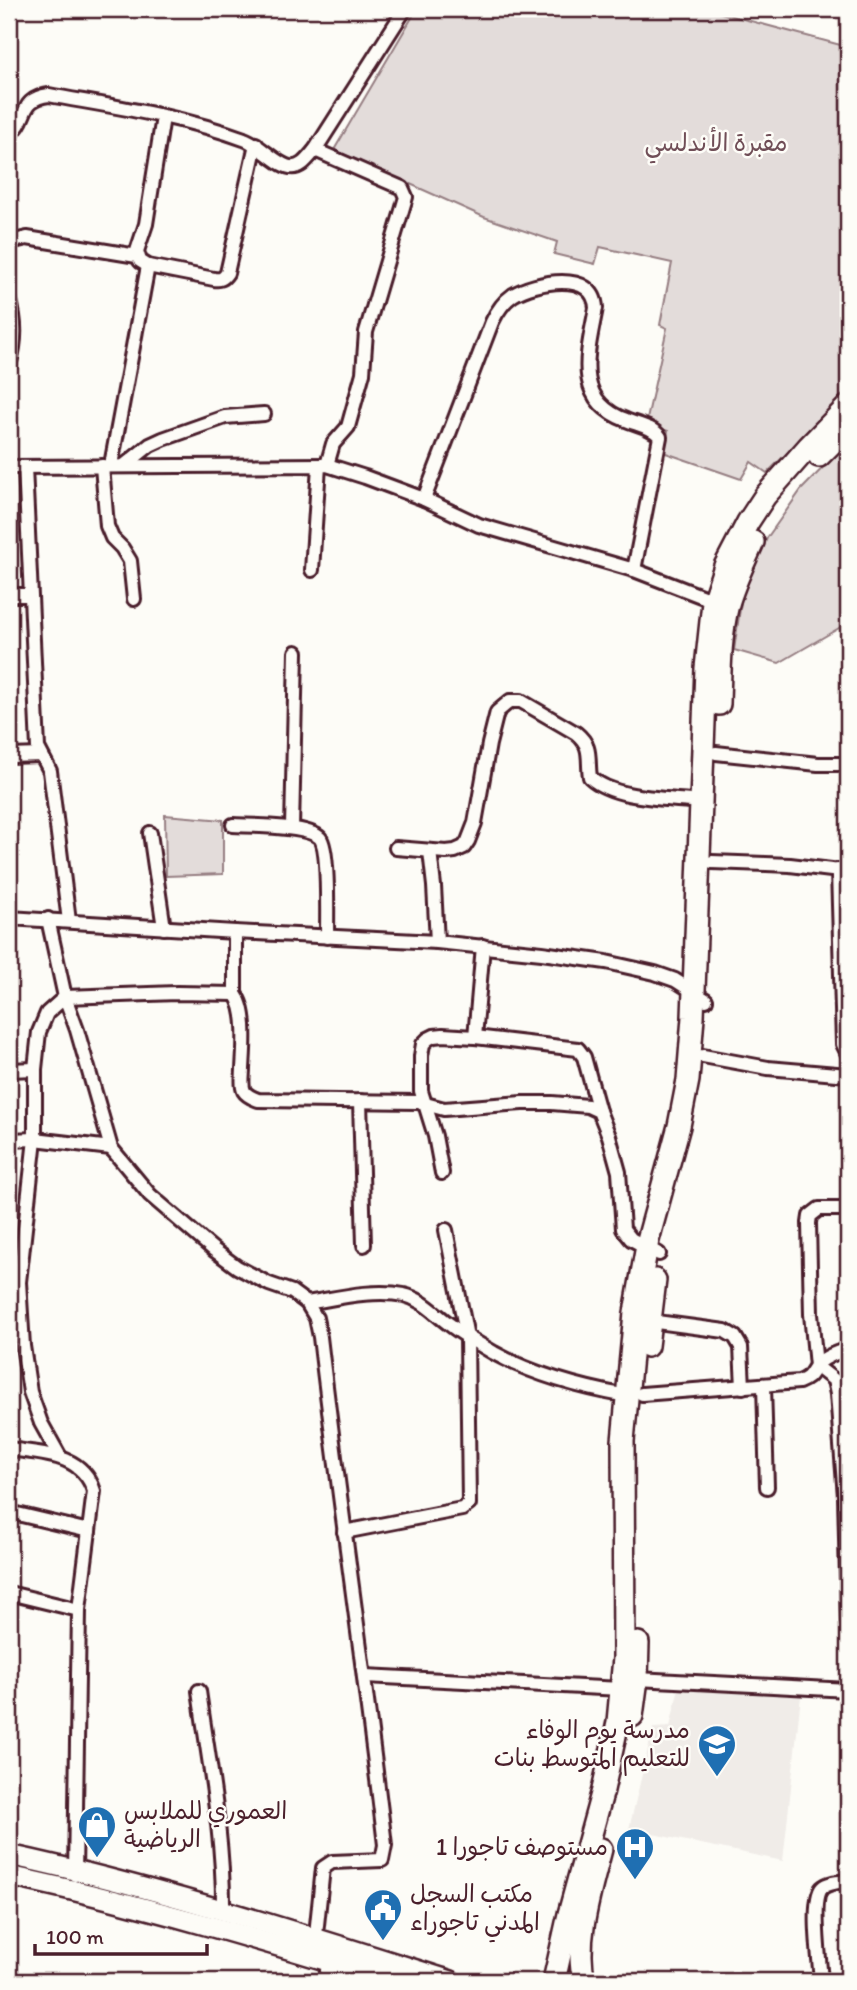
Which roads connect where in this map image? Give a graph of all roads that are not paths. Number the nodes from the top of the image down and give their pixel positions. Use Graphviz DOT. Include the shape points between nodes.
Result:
graph roads {
  1 [pos="405,9"];
  2 [pos="163,117"];
  3 [pos="9,134"];
  4 [pos="256,144"];
  5 [pos="315,150"];
  6 [pos="9,246"];
  7 [pos="137,256"];
  8 [pos="148,266"];
  9 [pos="9,297"];
  10 [pos="12,321"];
  11 [pos="9,366"];
  12 [pos="848,406"];
  13 [pos="264,414"];
  14 [pos="848,427"];
  15 [pos="813,452"];
  16 [pos="125,465"];
  17 [pos="323,465"];
  18 [pos="106,466"];
  19 [pos="9,467"];
  20 [pos="25,467"];
  21 [pos="424,499"];
  22 [pos="312,570"];
  23 [pos="634,570"];
  24 [pos="9,595"];
  25 [pos="29,595"];
  26 [pos="134,599"];
  27 [pos="720,604"];
  28 [pos="296,652"];
  29 [pos="716,753"];
  30 [pos="41,755"];
  31 [pos="9,756"];
  32 [pos="848,764"];
  33 [pos="701,802"];
  34 [pos="233,825"];
  35 [pos="292,828"];
  36 [pos="150,833"];
  37 [pos="396,848"];
  38 [pos="430,851"];
  39 [pos="712,862"];
  40 [pos="843,871"];
  41 [pos="9,918"];
  42 [pos="48,919"];
  43 [pos="69,921"];
  44 [pos="164,928"];
  45 [pos="235,932"];
  46 [pos="327,937"];
  47 [pos="437,942"];
  48 [pos="483,946"];
  49 [pos="235,994"];
  50 [pos="699,995"];
  51 [pos="65,997"];
  52 [pos="475,1037"];
  53 [pos="848,1054"];
  54 [pos="703,1056"];
  55 [pos="35,1069"];
  56 [pos="9,1070"];
  57 [pos="848,1075"];
  58 [pos="360,1101"];
  59 [pos="424,1103"];
  60 [pos="599,1111"];
  61 [pos="35,1139"];
  62 [pos="9,1140"];
  63 [pos="111,1148"];
  64 [pos="442,1172"];
  65 [pos="848,1209"];
  66 [pos="446,1230"];
  67 [pos="365,1245"];
  68 [pos="653,1252"];
  69 [pos="307,1303"];
  70 [pos="649,1321"];
  71 [pos="467,1337"];
  72 [pos="848,1349"];
  73 [pos="816,1366"];
  74 [pos="764,1386"];
  75 [pos="743,1387"];
  76 [pos="635,1395"];
  77 [pos="9,1449"];
  78 [pos="60,1457"];
  79 [pos="766,1487"];
  80 [pos="846,1497"];
  81 [pos="9,1512"];
  82 [pos="89,1531"];
  83 [pos="344,1532"];
  84 [pos="9,1593"];
  85 [pos="79,1610"];
  86 [pos="848,1622"];
  87 [pos="365,1676"];
  88 [pos="629,1684"];
  89 [pos="848,1690"];
  90 [pos="199,1691"];
  91 [pos="9,1855"];
  92 [pos="592,1858"];
  93 [pos="76,1869"];
  94 [pos="9,1875"];
  95 [pos="848,1881"];
  96 [pos="74,1890"];
  97 [pos="223,1911"];
  98 [pos="319,1952"];
  99 [pos="326,1981"];
  100 [pos="394,1981"];
  101 [pos="451,1981"];
  102 [pos="554,1981"];
  103 [pos="584,1981"];
  104 [pos="821,1981"];
  1 -- 5 [label="street"];
  2 -- 3 [label="street" via="38,96"];
  2 -- 4 [label="street"];
  2 -- 7 [label="street"];
  4 -- 5 [label="street" via="289,167 302,164"];
  4 -- 8 [label="street" via="225,277 214,279"];
  5 -- 17 [label="street" via="402,188 406,197 366,332 363,373 348,427 333,443"];
  6 -- 7 [label="street" via="20,239 34,239"];
  7 -- 8 [label="street"];
  8 -- 18 [label="street"];
  9 -- 10 [label="street"];
  10 -- 11 [label="street" via="15,346"];
  12 -- 15 [label="main road"];
  13 -- 16 [label="street" via="225,417 163,439"];
  14 -- 15 [label="main road"];
  15 -- 27 [label="main road" via="765,496 748,522 725,566"];
  16 -- 17 [label="street"];
  16 -- 18 [label="street"];
  17 -- 21 [label="street"];
  17 -- 22 [label="street"];
  18 -- 20 [label="street"];
  18 -- 26 [label="street" via="107,526 130,561"];
  19 -- 20 [label="street"];
  20 -- 25 [label="street"];
  21 -- 23 [label="street" via="479,525"];
  21 -- 23 [label="street" via="500,306 526,289 552,284 586,286 596,300 586,363 593,392 613,415 660,437"];
  23 -- 27 [label="street"];
  24 -- 25 [label="street"];
  25 -- 30 [label="street"];
  27 -- 29 [label="main road"];
  27 -- 33 [label="main road" via="706,668"];
  28 -- 35 [label="street"];
  29 -- 32 [label="street"];
  29 -- 39 [label="main road"];
  30 -- 31 [label="street"];
  30 -- 43 [label="street" via="50,771"];
  33 -- 38 [label="street" via="607,789 590,777 584,740 521,701 510,701 497,712 468,841 455,851"];
  33 -- 50 [label="main road"];
  34 -- 35 [label="street"];
  35 -- 46 [label="street" via="316,835 322,843"];
  36 -- 44 [label="street"];
  37 -- 38 [label="street"];
  38 -- 47 [label="street"];
  39 -- 40 [label="street"];
  39 -- 50 [label="main road"];
  40 -- 53 [label="street" via="843,1044"];
  41 -- 42 [label="street"];
  42 -- 43 [label="street"];
  42 -- 51 [label="street"];
  43 -- 44 [label="street"];
  44 -- 45 [label="street"];
  45 -- 46 [label="street"];
  45 -- 49 [label="street"];
  46 -- 47 [label="street"];
  47 -- 48 [label="street"];
  48 -- 50 [label="street" via="606,962 675,980"];
  48 -- 52 [label="street"];
  49 -- 51 [label="street"];
  49 -- 58 [label="street" via="241,1001 244,1030 242,1082 249,1096 258,1100"];
  50 -- 54 [label="main road"];
  50 -- 68 [label="main road" via="688,1080"];
  51 -- 55 [label="street" via="41,1025"];
  51 -- 63 [label="street"];
  52 -- 59 [label="street" via="435,1036 423,1044"];
  52 -- 60 [label="street" via="578,1049"];
  54 -- 57 [label="street"];
  54 -- 68 [label="main road" via="699,1088"];
  55 -- 56 [label="street"];
  55 -- 61 [label="street"];
  58 -- 59 [label="street"];
  58 -- 67 [label="street"];
  59 -- 60 [label="street" via="444,1110 552,1103"];
  59 -- 64 [label="street"];
  60 -- 68 [label="street" via="619,1172 623,1229"];
  61 -- 62 [label="street"];
  61 -- 63 [label="street"];
  61 -- 78 [label="street" via="19,1282 20,1311 30,1392"];
  63 -- 69 [label="street" via="150,1195 214,1250"];
  65 -- 73 [label="street" via="819,1209 809,1223"];
  66 -- 71 [label="street"];
  68 -- 70 [label="main road"];
  68 -- 76 [label="main road" via="635,1314"];
  69 -- 71 [label="street" via="383,1293 405,1296 420,1301"];
  69 -- 83 [label="street" via="320,1337"];
  70 -- 75 [label="street" via="725,1331 735,1337 741,1347"];
  70 -- 76 [label="main road"];
  71 -- 76 [label="street" via="522,1366 585,1388"];
  71 -- 83 [label="street" via="470,1504"];
  72 -- 73 [label="street"];
  73 -- 74 [label="street" via="799,1382"];
  73 -- 80 [label="street" via="836,1384"];
  74 -- 75 [label="street"];
  74 -- 79 [label="street"];
  75 -- 76 [label="street"];
  76 -- 88 [label="main road" via="623,1441 624,1658"];
  77 -- 78 [label="street"];
  78 -- 82 [label="street" via="90,1478 94,1491"];
  80 -- 86 [label="street"];
  81 -- 82 [label="street"];
  82 -- 85 [label="street"];
  83 -- 87 [label="street"];
  84 -- 85 [label="street"];
  85 -- 93 [label="street"];
  87 -- 88 [label="street"];
  87 -- 98 [label="street" via="384,1856 376,1862 332,1862 323,1868"];
  88 -- 89 [label="street"];
  88 -- 92 [label="main road"];
  90 -- 97 [label="street" via="220,1841"];
  91 -- 93 [label="main road"];
  92 -- 102 [label="main road" via="569,1913"];
  92 -- 103 [label="main road" via="582,1932"];
  93 -- 96 [label="street"];
  93 -- 97 [label="main road"];
  94 -- 96 [label="main road"];
  95 -- 104 [label="street" via="828,1884 818,1895"];
  96 -- 98 [label="main road"];
  97 -- 98 [label="main road"];
  98 -- 99 [label="street"];
  98 -- 100 [label="main road"];
  98 -- 101 [label="main road"];
}
